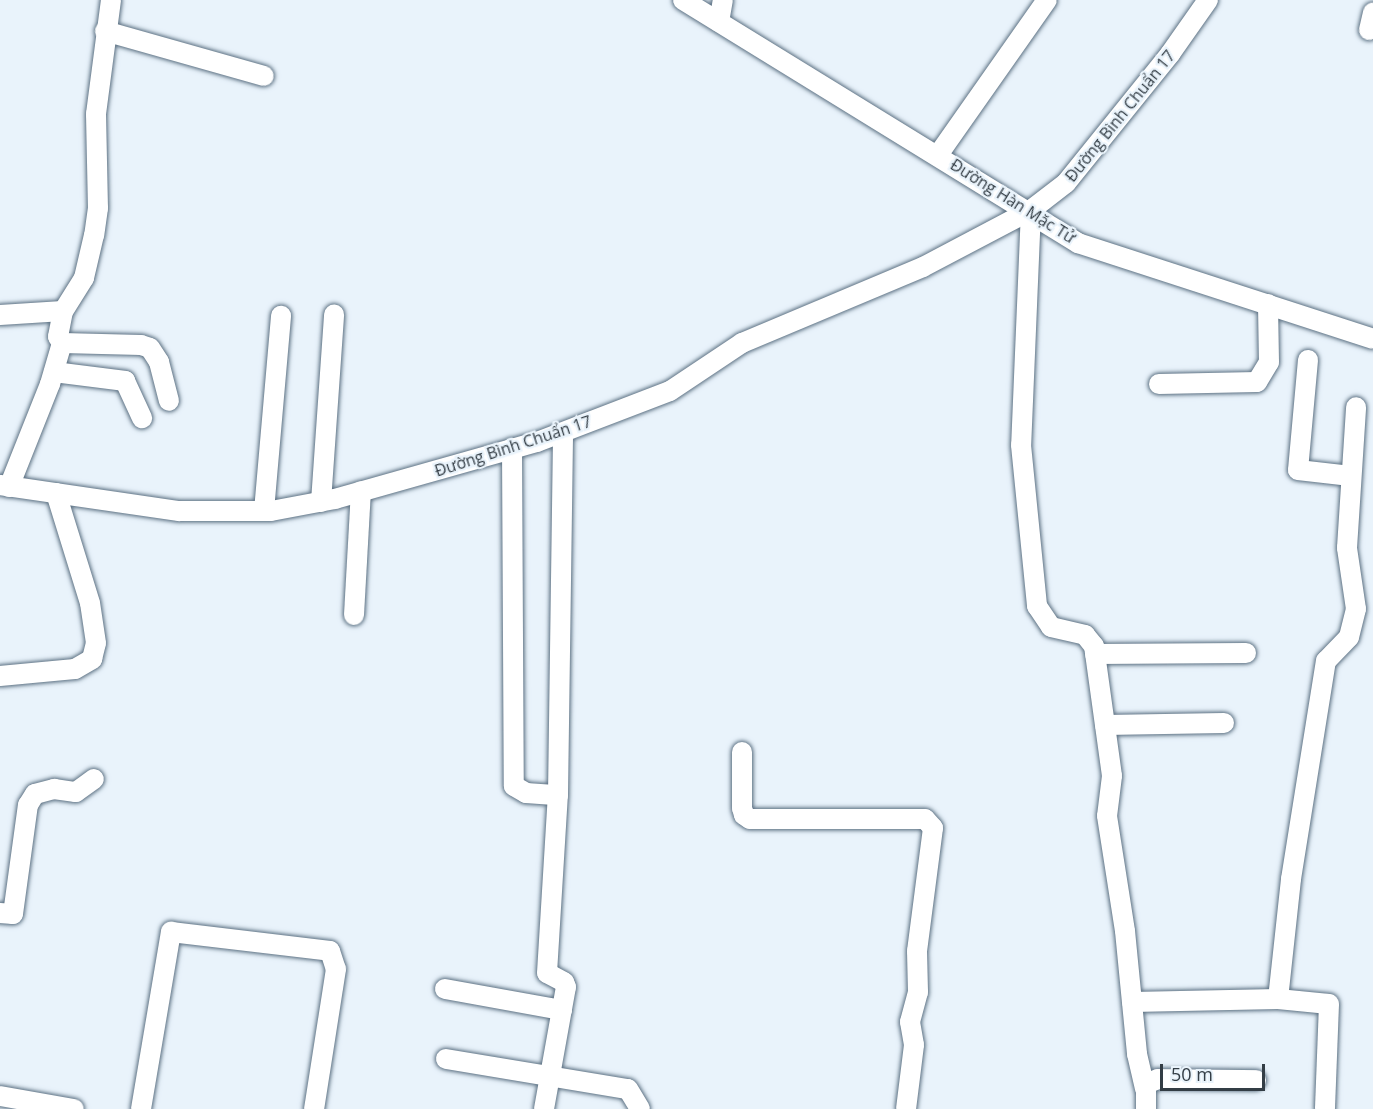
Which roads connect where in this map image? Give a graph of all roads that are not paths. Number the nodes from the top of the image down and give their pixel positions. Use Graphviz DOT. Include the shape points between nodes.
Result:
graph roads {
  1 [pos="111,0"];
  2 [pos="682,0"];
  3 [pos="723,0"];
  4 [pos="1047,0"];
  5 [pos="1208,0"];
  6 [pos="718,22"];
  7 [pos="105,31"];
  8 [pos="264,76"];
  9 [pos="938,155"];
  10 [pos="1031,210"];
  11 [pos="1268,304"];
  12 [pos="63,311"];
  13 [pos="334,314"];
  14 [pos="0,315"];
  15 [pos="281,316"];
  16 [pos="1373,339"];
  17 [pos="62,343"];
  18 [pos="1308,360"];
  19 [pos="54,372"];
  20 [pos="1159,384"];
  21 [pos="169,401"];
  22 [pos="1356,406"];
  23 [pos="142,418"];
  24 [pos="563,434"];
  25 [pos="512,448"];
  26 [pos="1351,476"];
  27 [pos="4,486"];
  28 [pos="362,491"];
  29 [pos="56,493"];
  30 [pos="321,502"];
  31 [pos="264,512"];
  32 [pos="354,615"];
  33 [pos="1246,653"];
  34 [pos="1095,654"];
  35 [pos="0,676"];
  36 [pos="1224,723"];
  37 [pos="1105,725"];
  38 [pos="742,752"];
  39 [pos="94,779"];
  40 [pos="558,795"];
  41 [pos="0,913"];
  42 [pos="445,989"];
  43 [pos="1278,999"];
  44 [pos="1132,1002"];
  45 [pos="562,1010"];
  46 [pos="446,1059"];
  47 [pos="551,1077"];
  48 [pos="1257,1080"];
  49 [pos="1145,1089"];
  50 [pos="0,1096"];
  51 [pos="74,1109"];
  52 [pos="141,1109"];
  53 [pos="314,1109"];
  54 [pos="544,1109"];
  55 [pos="640,1109"];
  56 [pos="906,1109"];
  57 [pos="1146,1109"];
  58 [pos="1325,1109"];
  1 -- 7 [label="street"];
  2 -- 6 [label="street, Đường Hàn Mặc Tử"];
  3 -- 6 [label="street"];
  4 -- 9 [label="street"];
  5 -- 10 [label="street, Đường Bình Chuẩn 17" via="1170,54 1066,183"];
  6 -- 9 [label="street, Đường Hàn Mặc Tử"];
  7 -- 8 [label="street"];
  7 -- 12 [label="street" via="96,114 98,208 94,235 84,278"];
  9 -- 10 [label="street, Đường Hàn Mặc Tử"];
  10 -- 11 [label="street, Đường Hàn Mặc Tử" via="1078,243"];
  10 -- 24 [label="street, Đường Bình Chuẩn 17" via="923,267 742,343 670,391"];
  10 -- 34 [label="street" via="1022,445 1036,606 1051,627 1085,635"];
  11 -- 16 [label="street, Đường Hàn Mặc Tử"];
  11 -- 20 [label="street" via="1269,362 1267,372 1257,382"];
  12 -- 14 [label="street"];
  12 -- 17 [label="street" via="58,337"];
  13 -- 30 [label="street"];
  15 -- 31 [label="street"];
  17 -- 19 [label="street"];
  17 -- 21 [label="street" via="150,348 159,362"];
  18 -- 26 [label="street" via="1298,470"];
  19 -- 23 [label="street" via="125,381"];
  19 -- 27 [label="street"];
  22 -- 26 [label="street"];
  24 -- 25 [label="street, Đường Bình Chuẩn 17"];
  24 -- 40 [label="street"];
  25 -- 28 [label="street, Đường Bình Chuẩn 17"];
  25 -- 40 [label="street" via="514,786 525,793"];
  26 -- 43 [label="street" via="1347,548 1356,609 1349,637 1326,661 1291,879"];
  27 -- 29 [label="street, Đường Bình Chuẩn 17"];
  28 -- 30 [label="street, Đường Bình Chuẩn 17"];
  28 -- 32 [label="street"];
  29 -- 31 [label="street, Đường Bình Chuẩn 17" via="179,511"];
  29 -- 35 [label="street" via="90,603 96,643 92,659 75,669"];
  30 -- 31 [label="street, Đường Bình Chuẩn 17"];
  33 -- 34 [label="street"];
  34 -- 37 [label="street"];
  36 -- 37 [label="street"];
  37 -- 44 [label="street" via="1112,776 1107,816"];
  38 -- 56 [label="street" via="742,808 750,819 925,819 933,828 917,951 918,992 910,1022 914,1045"];
  39 -- 41 [label="street" via="76,792 54,789 35,795 28,805 13,914"];
  40 -- 45 [label="street" via="547,973 564,982"];
  42 -- 45 [label="street"];
  43 -- 44 [label="street"];
  43 -- 58 [label="street" via="1329,1004"];
  44 -- 49 [label="street"];
  45 -- 47 [label="street"];
  46 -- 47 [label="street"];
  47 -- 54 [label="street"];
  47 -- 55 [label="street" via="628,1089"];
  48 -- 49 [label="street" via="1169,1077 1150,1082"];
  49 -- 57 [label="street"];
  50 -- 51 [label="street"];
  52 -- 53 [label="street" via="171,932 330,951 336,969"];
}
